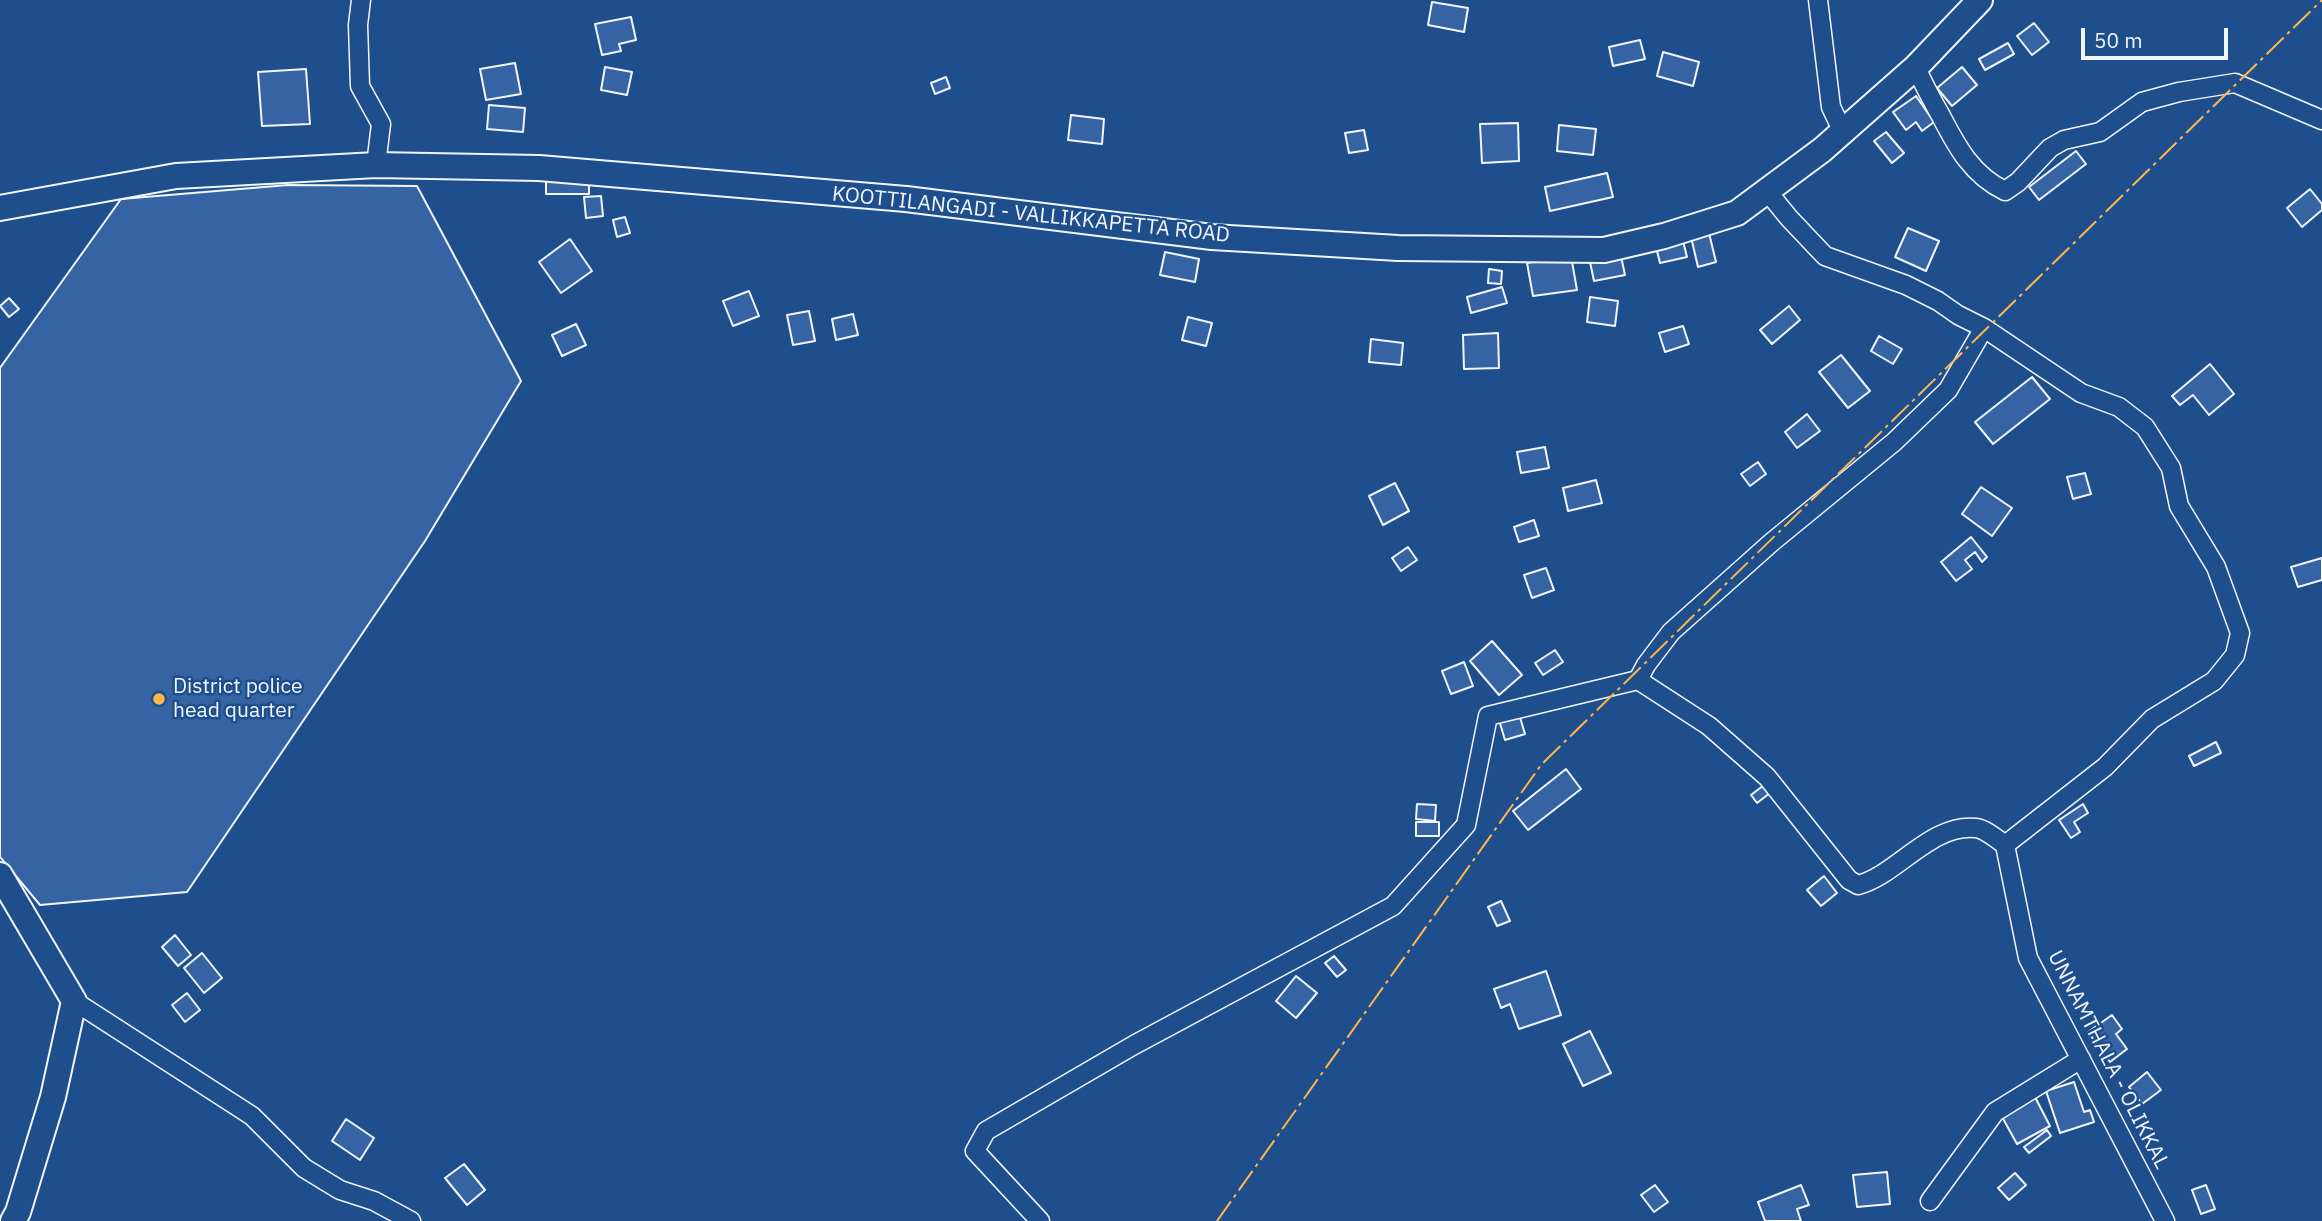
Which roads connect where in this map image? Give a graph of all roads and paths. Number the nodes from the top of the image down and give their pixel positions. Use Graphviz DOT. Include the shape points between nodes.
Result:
graph roads {
  1 [pos="361,0"];
  2 [pos="1818,0"];
  3 [pos="1980,0"];
  4 [pos="1916,66"];
  5 [pos="2322,120"];
  6 [pos="1843,132"];
  7 [pos="376,165"];
  8 [pos="1767,191"];
  9 [pos="0,208"];
  10 [pos="1984,328"];
  11 [pos="1638,680"];
  12 [pos="2005,845"];
  13 [pos="0,875"];
  14 [pos="74,1001"];
  15 [pos="2081,1059"];
  16 [pos="1930,1201"];
  17 [pos="13,1221"];
  18 [pos="411,1221"];
  19 [pos="1040,1221"];
  20 [pos="2165,1221"];
  1 -- 7 [label="street" via="360,86 381,124"];
  2 -- 6 [label="street" via="1831,107"];
  3 -- 4 [label="main road, KOOTTILANGADI - VALLIKKAPETTA ROAD"];
  4 -- 5 [label="street" via="1958,149 1989,183 2005,191 2064,140 2100,132 2142,102 2179,93 2235,83"];
  4 -- 6 [label="main road, KOOTTILANGADI - VALLIKKAPETTA ROAD"];
  6 -- 8 [label="main road, KOOTTILANGADI - VALLIKKAPETTA ROAD"];
  7 -- 8 [label="main road, KOOTTILANGADI - VALLIKKAPETTA ROAD" via="553,169 906,199 1212,237 1398,248 1604,250 1737,214"];
  7 -- 9 [label="main road, KOOTTILANGADI - VALLIKKAPETTA ROAD" via="176,176"];
  8 -- 10 [label="street" via="1825,256 1906,285"];
  10 -- 11 [label="street" via="1948,390 1894,442 1671,632"];
  10 -- 12 [label="street" via="2081,393 2119,407 2145,427 2171,468 2179,506 2216,567 2240,633 2235,654 2214,681 2152,719 2105,767"];
  11 -- 12 [label="street" via="1709,726 1767,777 1849,880 1858,885 1870,882 1951,830 1979,827"];
  11 -- 19 [label="street" via="1488,716 1466,825 1393,906 1134,1045 986,1131 975,1151"];
  12 -- 15 [label="street, UNNAMTHALA - OLIKKAL" via="2028,958"];
  13 -- 14 [label="main road"];
  14 -- 17 [label="main road" via="53,1097"];
  14 -- 18 [label="street" via="252,1116 304,1168 340,1190 374,1201"];
  15 -- 16 [label="street" via="1995,1112"];
  15 -- 20 [label="street, UNNAMTHALA - OLIKKAL"];
}
